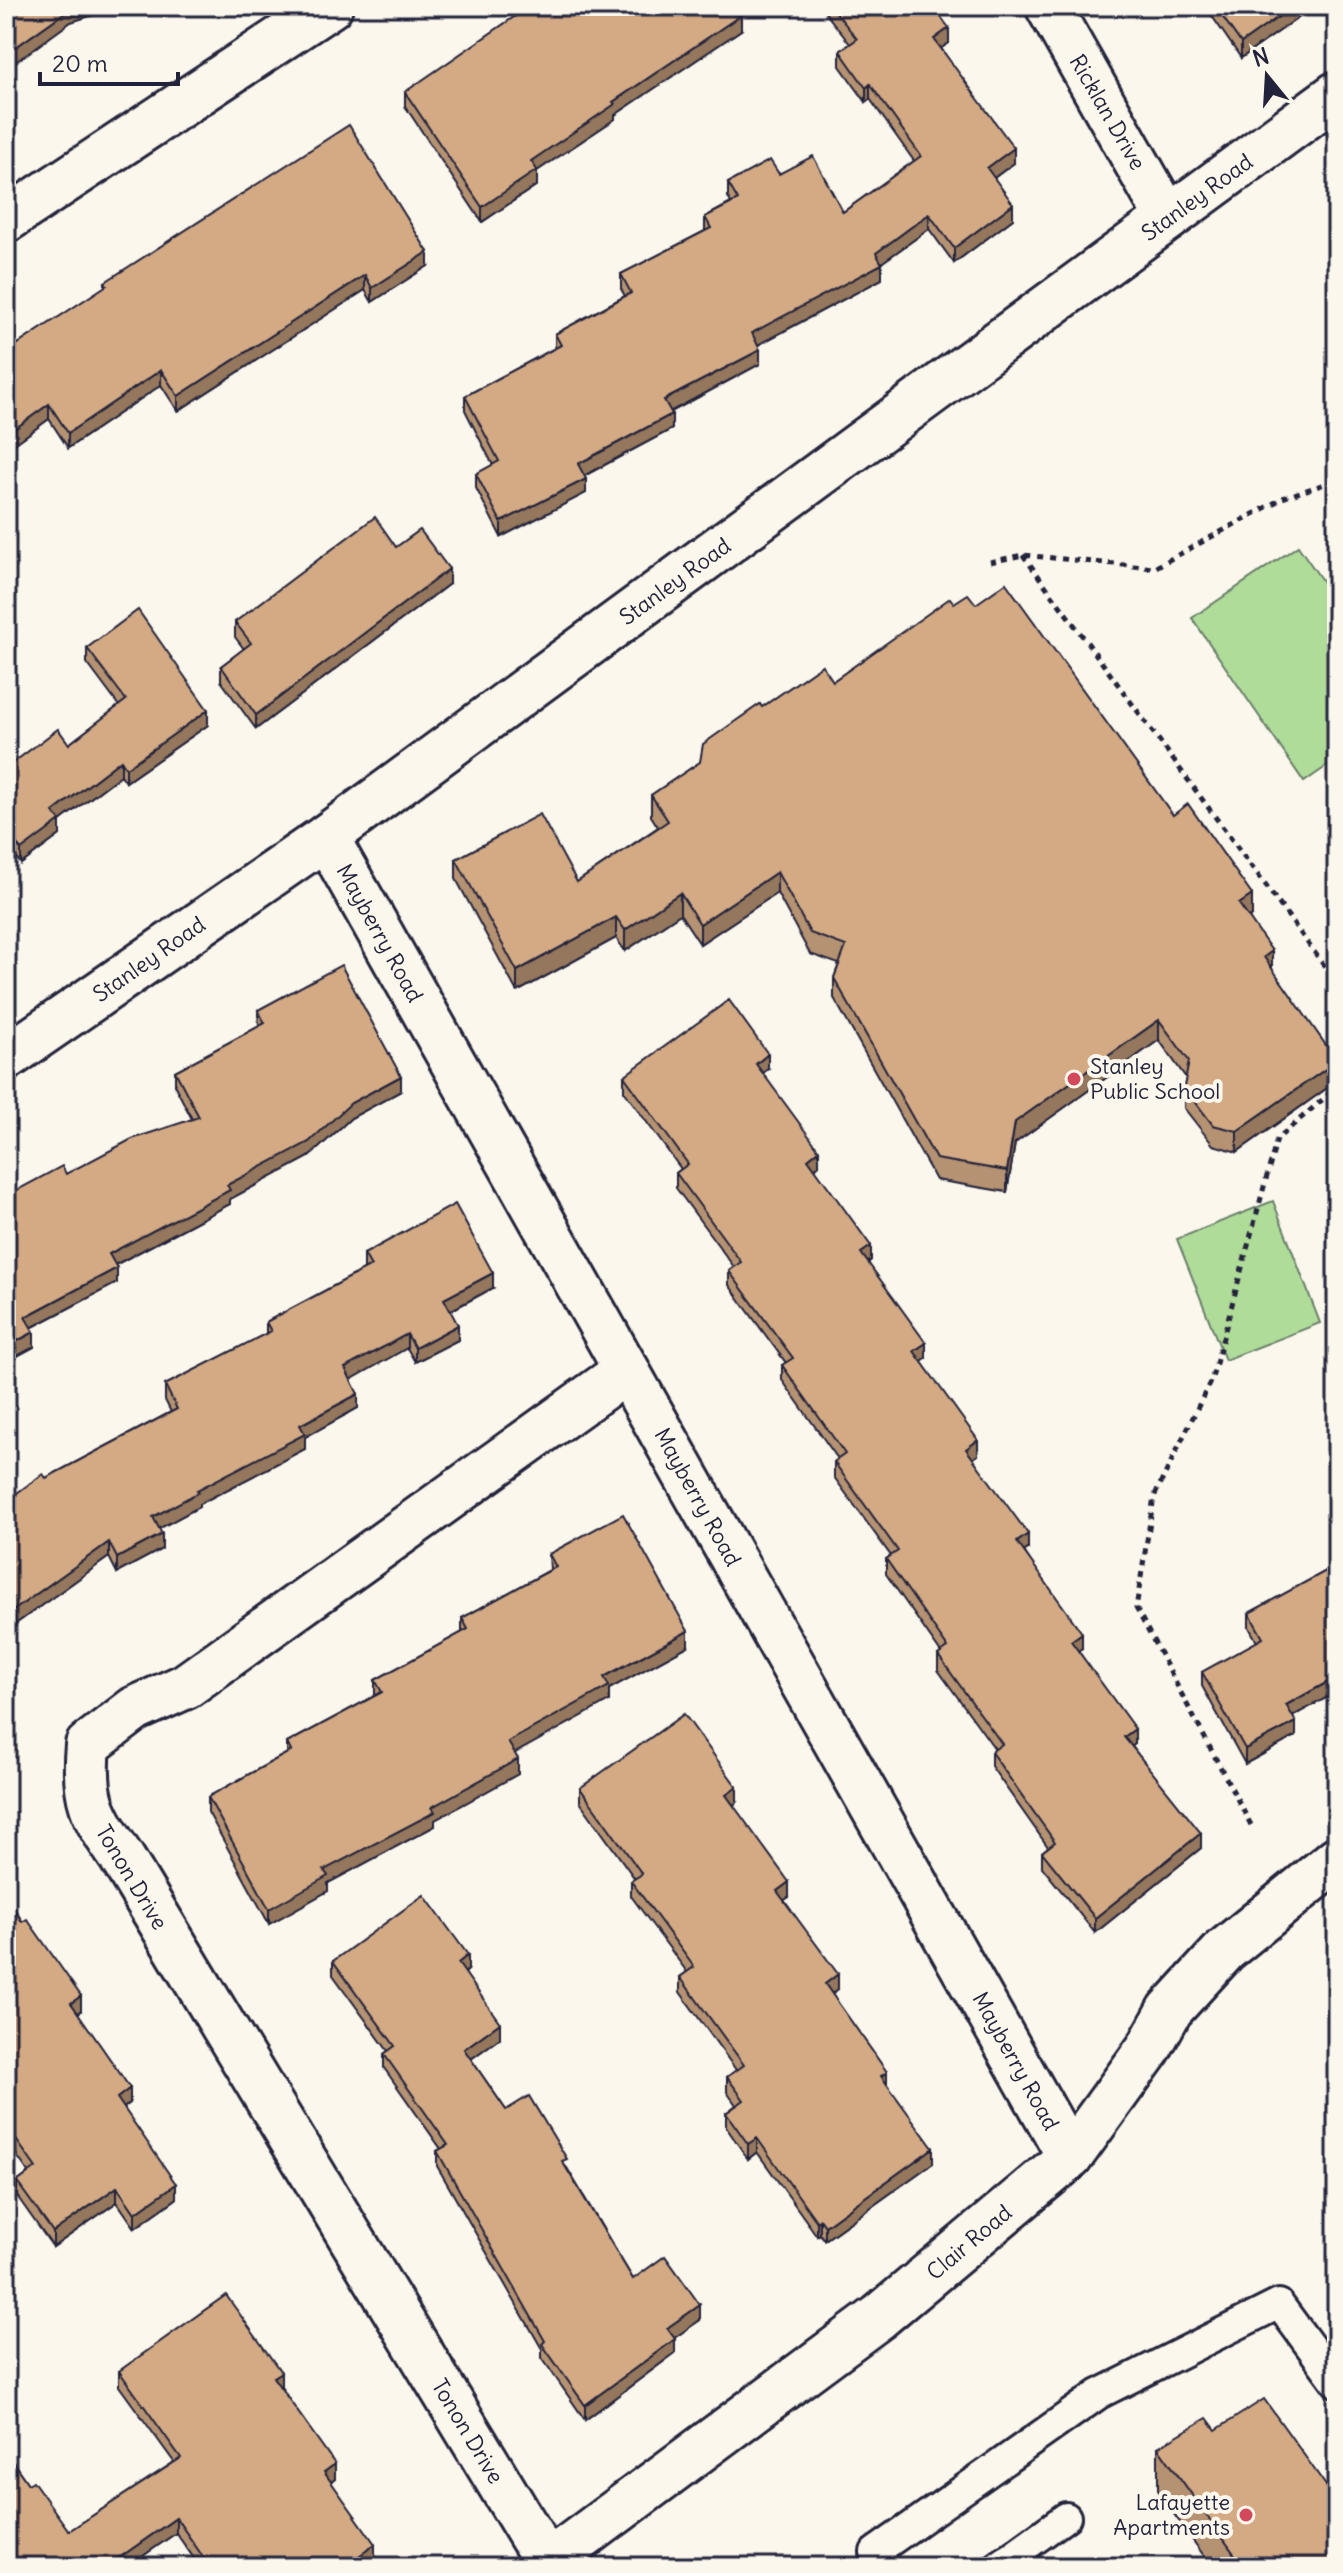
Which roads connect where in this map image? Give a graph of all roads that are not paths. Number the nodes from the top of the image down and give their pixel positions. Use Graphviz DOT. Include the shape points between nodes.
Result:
graph roads {
  1 [pos="330,6"];
  2 [pos="1048,6"];
  3 [pos="1337,94"];
  4 [pos="1168,218"];
  5 [pos="6,220"];
  6 [pos="326,837"];
  7 [pos="6,1058"];
  8 [pos="627,1370"];
  9 [pos="1337,1859"];
  10 [pos="1070,2157"];
  11 [pos="1337,2383"];
  12 [pos="1066,2517"];
  13 [pos="547,2566"];
  14 [pos="886,2567"];
  15 [pos="997,2567"];
  1 -- 5 [label="street"];
  2 -- 4 [label="street, Ricklan Drive"];
  3 -- 4 [label="street, Stanley Road"];
  4 -- 6 [label="street, Stanley Road"];
  6 -- 7 [label="street, Stanley Road"];
  6 -- 8 [label="street, Mayberry Road"];
  8 -- 10 [label="street, Mayberry Road"];
  8 -- 13 [label="street, Tonon Drive" via="186,1686 135,1709 88,1745 85,1783 97,1822"];
  9 -- 10 [label="street, Clair Road" via="1225,1950 1191,1986"];
  10 -- 13 [label="street, Clair Road" via="879,2317"];
  11 -- 14 [label="lane" via="1279,2304 1099,2394 875,2552"];
  12 -- 15 [label="lane"];
}
